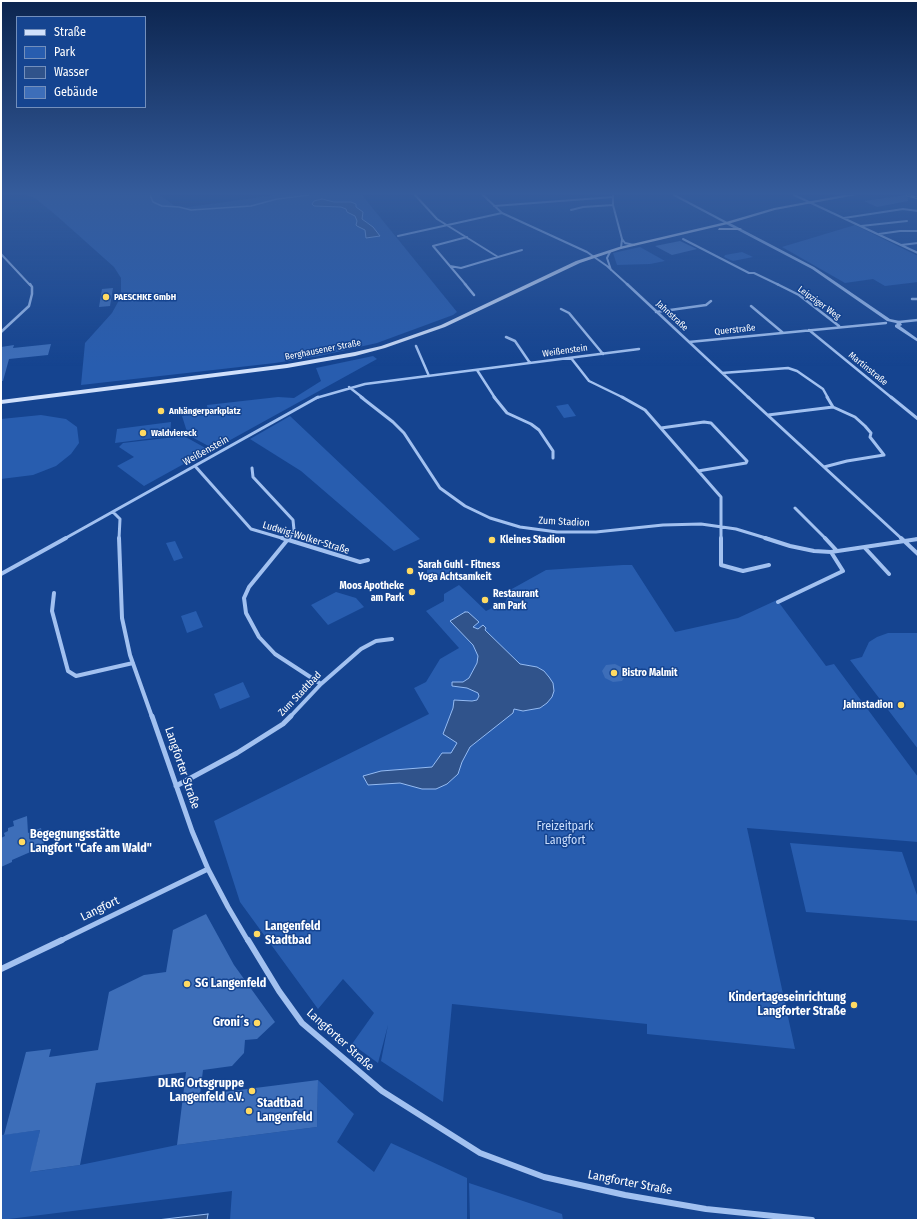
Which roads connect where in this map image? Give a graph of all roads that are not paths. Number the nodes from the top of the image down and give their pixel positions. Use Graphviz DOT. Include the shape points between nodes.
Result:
graph roads {
  1 [pos="438,252"];
  2 [pos="491,252"];
  3 [pos="515,252"];
  4 [pos="587,252"];
  5 [pos="610,252"];
  6 [pos="708,252"];
  7 [pos="783,252"];
  8 [pos="1,254"];
  9 [pos="498,257"];
  10 [pos="594,257"];
  11 [pos="450,266"];
  12 [pos="611,270"];
  13 [pos="474,295"];
  14 [pos="912,299"];
  15 [pos="918,299"];
  16 [pos="712,302"];
  17 [pos="751,306"];
  18 [pos="561,309"];
  19 [pos="656,312"];
  20 [pos="918,320"];
  21 [pos="887,321"];
  22 [pos="898,324"];
  23 [pos="839,327"];
  24 [pos="809,330"];
  25 [pos="1,332"];
  26 [pos="782,332"];
  27 [pos="506,337"];
  28 [pos="918,341"];
  29 [pos="688,342"];
  30 [pos="416,346"];
  31 [pos="639,349"];
  32 [pos="603,354"];
  33 [pos="571,358"];
  34 [pos="530,363"];
  35 [pos="477,370"];
  36 [pos="722,374"];
  37 [pos="429,376"];
  38 [pos="349,387"];
  39 [pos="1,402"];
  40 [pos="833,407"];
  41 [pos="768,415"];
  42 [pos="918,419"];
  43 [pos="661,428"];
  44 [pos="553,458"];
  45 [pos="195,466"];
  46 [pos="824,467"];
  47 [pos="252,468"];
  48 [pos="698,471"];
  49 [pos="795,508"];
  50 [pos="113,512"];
  51 [pos="722,526"];
  52 [pos="918,539"];
  53 [pos="288,541"];
  54 [pos="904,541"];
  55 [pos="865,548"];
  56 [pos="831,552"];
  57 [pos="837,552"];
  58 [pos="918,554"];
  59 [pos="368,560"];
  60 [pos="769,565"];
  61 [pos="1,574"];
  62 [pos="889,574"];
  63 [pos="54,593"];
  64 [pos="778,602"];
  65 [pos="392,638"];
  66 [pos="132,663"];
  67 [pos="321,684"];
  68 [pos="176,786"];
  69 [pos="208,869"];
  70 [pos="1,969"];
  71 [pos="812,1220"];
  1 -- 11 [label="street"];
  2 -- 9 [label="street"];
  3 -- 9 [label="street"];
  4 -- 10 [label="street, Jahnstraße"];
  5 -- 10 [label="main road, Berghausener Straße"];
  5 -- 12 [label="street" via="607,258"];
  6 -- 23 [label="street, Leipziger Weg" via="799,296"];
  7 -- 21 [label="street" via="813,268"];
  8 -- 25 [label="street" via="32,287 32,294 29,306"];
  9 -- 11 [label="street" via="461,268"];
  10 -- 12 [label="street, Jahnstraße"];
  10 -- 39 [label="main road, Berghausener Straße" via="547,276 443,326 383,346 325,360"];
  11 -- 13 [label="street"];
  12 -- 19 [label="street, Jahnstraße"];
  14 -- 15 [label="street"];
  16 -- 19 [label="street"];
  17 -- 26 [label="street, Querstraße"];
  18 -- 32 [label="street, Weißenstein" via="569,313"];
  19 -- 29 [label="street, Jahnstraße"];
  20 -- 22 [label="street"];
  21 -- 22 [label="street"];
  21 -- 23 [label="street, Querstraße"];
  22 -- 28 [label="street"];
  23 -- 24 [label="street, Querstraße"];
  24 -- 26 [label="street, Querstraße"];
  24 -- 42 [label="street, Martinstraße"];
  26 -- 29 [label="street, Querstraße"];
  27 -- 34 [label="street, Weißenstein" via="515,341"];
  29 -- 36 [label="street, Jahnstraße"];
  30 -- 37 [label="street"];
  31 -- 32 [label="street, Weißenstein"];
  32 -- 33 [label="street, Weißenstein"];
  33 -- 34 [label="street, Weißenstein"];
  33 -- 43 [label="street" via="589,381 631,401 644,410"];
  34 -- 35 [label="street, Weißenstein"];
  35 -- 37 [label="street, Weißenstein"];
  35 -- 44 [label="street" via="500,406 539,430 553,451"];
  36 -- 40 [label="street" via="788,368 797,371 823,390"];
  36 -- 41 [label="street, Jahnstraße"];
  37 -- 38 [label="street, Weißenstein"];
  38 -- 45 [label="street, Weißenstein" via="317,398"];
  38 -- 51 [label="street, Zum Stadion" via="404,433 440,488 465,506 490,518 520,527 557,532 596,532 684,524"];
  40 -- 41 [label="street"];
  40 -- 46 [label="street" via="855,417 865,426 871,433 870,437 884,454"];
  41 -- 46 [label="street, Jahnstraße"];
  43 -- 48 [label="street"];
  43 -- 48 [label="street" via="711,423 747,461"];
  45 -- 50 [label="street, Weißenstein"];
  45 -- 53 [label="street, Ludwig-Wolker-Straße" via="251,529"];
  46 -- 54 [label="street, Jahnstraße"];
  47 -- 53 [label="street" via="252,477 293,520 294,530"];
  48 -- 51 [label="street" via="721,497"];
  49 -- 57 [label="street"];
  50 -- 61 [label="street, Weißenstein"];
  50 -- 66 [label="street, Langforter Straße" via="120,519 122,618"];
  51 -- 56 [label="street, Zum Stadion" via="790,546"];
  51 -- 60 [label="street" via="721,565 743,571"];
  52 -- 54 [label="street, Zum Stadion"];
  53 -- 59 [label="street, Ludwig-Wolker-Straße" via="360,562"];
  53 -- 67 [label="street" via="249,587 244,598 246,613 259,638 274,654"];
  54 -- 55 [label="street, Zum Stadion"];
  54 -- 58 [label="street, Jahnstraße"];
  55 -- 57 [label="street, Zum Stadion"];
  55 -- 62 [label="street"];
  56 -- 57 [label="street, Zum Stadion"];
  56 -- 64 [label="street" via="843,571"];
  63 -- 66 [label="street" via="52,611 68,671 76,676"];
  65 -- 67 [label="street, Zum Stadtbad" via="376,641 361,649"];
  66 -- 68 [label="street, Langforter Straße"];
  67 -- 68 [label="street, Zum Stadtbad" via="283,724"];
  68 -- 69 [label="street, Langforter Straße"];
  69 -- 70 [label="street, Langfort"];
  69 -- 71 [label="street, Langforter Straße" via="254,951 302,1023 382,1092 480,1153 544,1176 625,1195 706,1209"];
}
